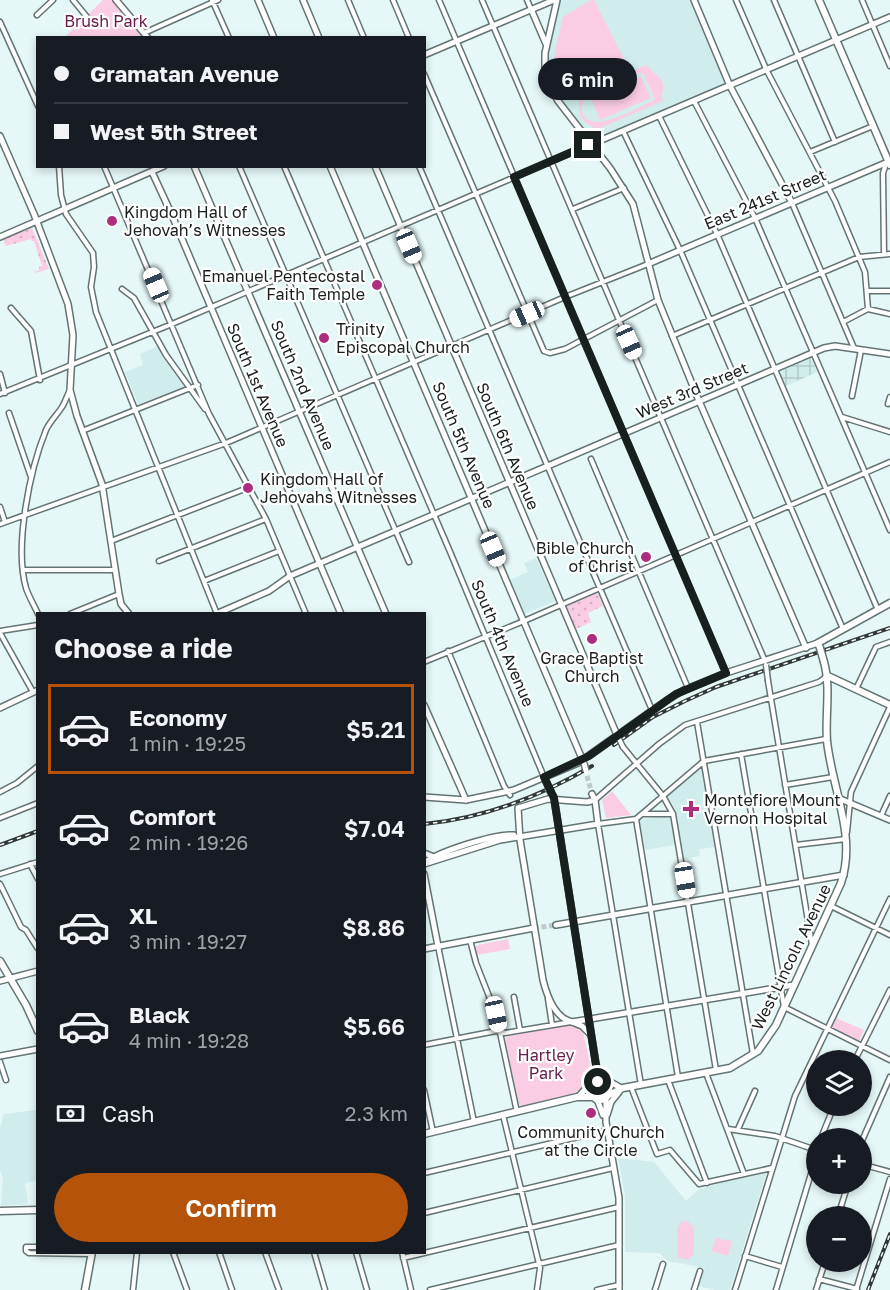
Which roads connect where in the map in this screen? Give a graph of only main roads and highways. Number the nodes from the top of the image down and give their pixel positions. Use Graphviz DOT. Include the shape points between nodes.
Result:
graph roads {
  1 [pos="819,0"];
  2 [pos="889,164"];
  3 [pos="890,603"];
  4 [pos="828,676"];
  5 [pos="890,706"];
  6 [pos="0,961"];
  7 [pos="36,1027"];
  8 [pos="606,1085"];
  9 [pos="593,1087"];
  10 [pos="622,1088"];
  11 [pos="578,1097"];
  12 [pos="607,1097"];
  13 [pos="596,1098"];
  14 [pos="426,1134"];
  15 [pos="36,1210"];
  16 [pos="0,1211"];
  17 [pos="92,1254"];
  18 [pos="85,1290"];
  1 -- 2 [label="main road"];
  3 -- 4 [label="main road, West Lincoln Avenue, bridge" via="819,646"];
  4 -- 5 [label="main road"];
  4 -- 10 [label="main road, West Lincoln Avenue" via="827,739 847,838 844,875 784,1007 763,1046 737,1065"];
  6 -- 7 [label="main road"];
  8 -- 9 [label="main road" via="601,1082"];
  8 -- 10 [label="main road, West Lincoln Avenue"];
  8 -- 12 [label="main road"];
  9 -- 11 [label="main road"];
  9 -- 13 [label="main road"];
  10 -- 12 [label="main road, West Lincoln Avenue"];
  11 -- 13 [label="main road"];
  11 -- 14 [label="main road"];
  12 -- 13 [label="main road"];
  15 -- 16 [label="main road"];
  17 -- 18 [label="main road"];
}
